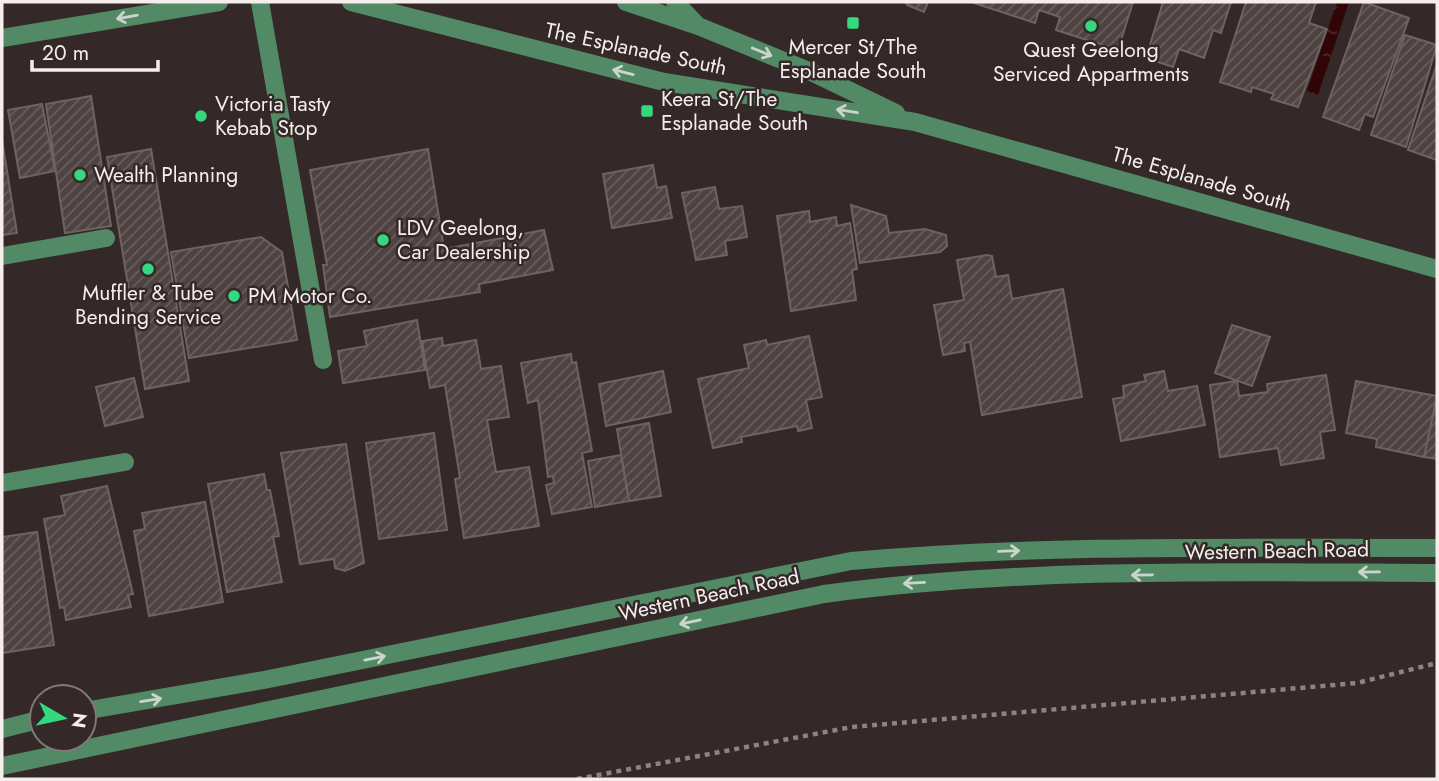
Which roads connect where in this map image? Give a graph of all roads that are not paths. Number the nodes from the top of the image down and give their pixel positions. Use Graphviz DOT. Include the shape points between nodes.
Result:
graph roads {
  1 [pos="219,2"];
  2 [pos="260,2"];
  3 [pos="351,2"];
  4 [pos="626,2"];
  5 [pos="675,2"];
  6 [pos="698,26"];
  7 [pos="2,38"];
  8 [pos="915,122"];
  9 [pos="106,239"];
  10 [pos="2,256"];
  11 [pos="1437,269"];
  12 [pos="323,359"];
  13 [pos="125,462"];
  14 [pos="2,483"];
  15 [pos="1437,548"];
  16 [pos="1437,573"];
  17 [pos="98,709"];
  18 [pos="28,722"];
  19 [pos="2,729"];
  20 [pos="2,766"];
  1 -- 7 [label="street, one-way"];
  2 -- 12 [label="street"];
  8 -- 3 [label="street, The Esplanade South, one-way" via="664,82"];
  4 -- 6 [label="street, The Esplanade South"];
  5 -- 6 [label="street"];
  6 -- 8 [label="street, The Esplanade South, one-way" via="809,71"];
  8 -- 11 [label="street, The Esplanade South"];
  9 -- 10 [label="street"];
  13 -- 14 [label="street"];
  17 -- 15 [label="street, Western Beach Road, one-way" via="278,677 852,561 1059,549"];
  16 -- 20 [label="street, Western Beach Road, one-way" via="1028,578 907,583 824,594"];
  18 -- 19 [label="street"];
}
